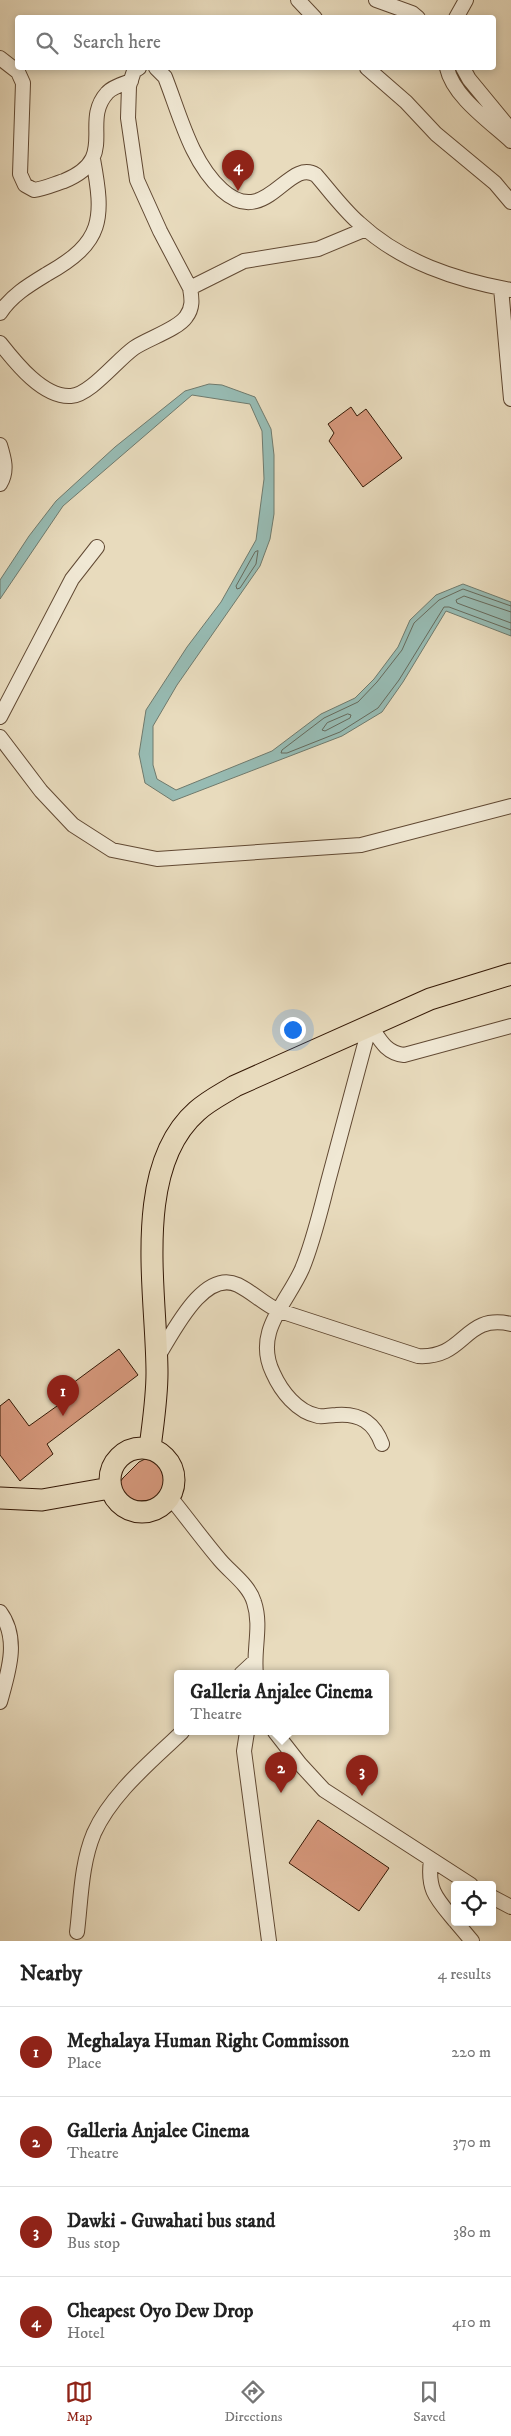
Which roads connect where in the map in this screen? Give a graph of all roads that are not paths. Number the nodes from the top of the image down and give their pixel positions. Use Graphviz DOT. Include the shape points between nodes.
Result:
graph roads {
  1 [pos="298,0"];
  2 [pos="376,0"];
  3 [pos="466,0"];
  4 [pos="312,15"];
  5 [pos="414,15"];
  6 [pos="458,15"];
  7 [pos="0,58"];
  8 [pos="15,70"];
  9 [pos="15,70"];
  10 [pos="135,70"];
  11 [pos="158,70"];
  12 [pos="369,70"];
  13 [pos="448,70"];
  14 [pos="464,70"];
  15 [pos="131,81"];
  16 [pos="511,130"];
  17 [pos="511,141"];
  18 [pos="93,159"];
  19 [pos="511,202"];
  20 [pos="366,229"];
  21 [pos="190,288"];
  22 [pos="506,289"];
  23 [pos="0,313"];
  24 [pos="0,342"];
  25 [pos="511,399"];
  26 [pos="0,444"];
  27 [pos="0,484"];
  28 [pos="97,547"];
  29 [pos="0,716"];
  30 [pos="0,737"];
  31 [pos="511,806"];
  32 [pos="511,974"];
  33 [pos="370,1025"];
  34 [pos="511,1026"];
  35 [pos="277,1310"];
  36 [pos="511,1324"];
  37 [pos="157,1358"];
  38 [pos="382,1444"];
  39 [pos="150,1448"];
  40 [pos="110,1488"];
  41 [pos="170,1497"];
  42 [pos="0,1498"];
  43 [pos="0,1612"];
  44 [pos="255,1668"];
  45 [pos="0,1702"];
  46 [pos="179,1735"];
  47 [pos="247,1735"];
  48 [pos="277,1735"];
  49 [pos="431,1860"];
  50 [pos="465,1881"];
  51 [pos="496,1899"];
  52 [pos="511,1908"];
  53 [pos="451,1916"];
  54 [pos="459,1926"];
  55 [pos="77,1932"];
  56 [pos="270,1941"];
  57 [pos="472,1941"];
  1 -- 4 [label="street"];
  2 -- 5 [label="street"];
  3 -- 6 [label="street"];
  7 -- 8 [label="street"];
  9 -- 18 [label="street" via="23,83 20,174 25,185 34,190 41,189 82,172"];
  10 -- 15 [label="street"];
  11 -- 20 [label="street" via="165,78 196,154 221,190 243,201 262,200 300,171 310,171"];
  12 -- 19 [label="street" via="436,134 495,183"];
  13 -- 17 [label="street" via="450,80 462,97"];
  14 -- 16 [label="street"];
  15 -- 18 [label="street" via="105,95 97,120"];
  15 -- 21 [label="street" via="128,118 137,180"];
  18 -- 23 [label="street" via="99,194 97,221 87,245 70,261 31,283"];
  20 -- 21 [label="street" via="318,249 244,261"];
  20 -- 22 [label="street" via="395,251 420,264"];
  21 -- 24 [label="street" via="192,299 185,319 134,348 92,385 72,396 48,389 26,374"];
  22 -- 25 [label="street"];
  26 -- 27 [label="street" via="5,464"];
  28 -- 29 [label="street" via="72,579"];
  30 -- 31 [label="street" via="41,791 73,825 112,850 157,859 361,845"];
  32 -- 33 [label="highway" via="430,999"];
  33 -- 34 [label="street" via="388,1050 404,1055"];
  33 -- 35 [label="street" via="312,1240 292,1290"];
  33 -- 37 [label="highway" via="235,1086 206,1103 182,1128 160,1175 154,1201 152,1229"];
  35 -- 36 [label="street" via="418,1356 432,1357 451,1350 486,1322"];
  35 -- 37 [label="street" via="237,1284 223,1281 209,1286 197,1298"];
  35 -- 38 [label="street" via="269,1330 268,1352 272,1372 287,1397 306,1412 319,1417 354,1414 377,1431"];
  37 -- 39 [label="highway"];
  39 -- 40 [label="highway" via="131,1450 116,1461 109,1479"];
  39 -- 41 [label="highway" via="163,1456 172,1468 174,1477"];
  40 -- 41 [label="highway" via="120,1504 137,1512 156,1510"];
  40 -- 42 [label="highway" via="42,1500"];
  41 -- 44 [label="street" via="246,1587 254,1601 258,1631"];
  43 -- 45 [label="street" via="12,1640"];
  46 -- 55 [label="street" via="111,1805 94,1833 84,1868"];
  47 -- 56 [label="street" via="244,1751"];
  48 -- 49 [label="street" via="324,1790"];
  49 -- 50 [label="street"];
  49 -- 53 [label="street" via="431,1889"];
  51 -- 52 [label="street"];
  54 -- 57 [label="street"];
}
